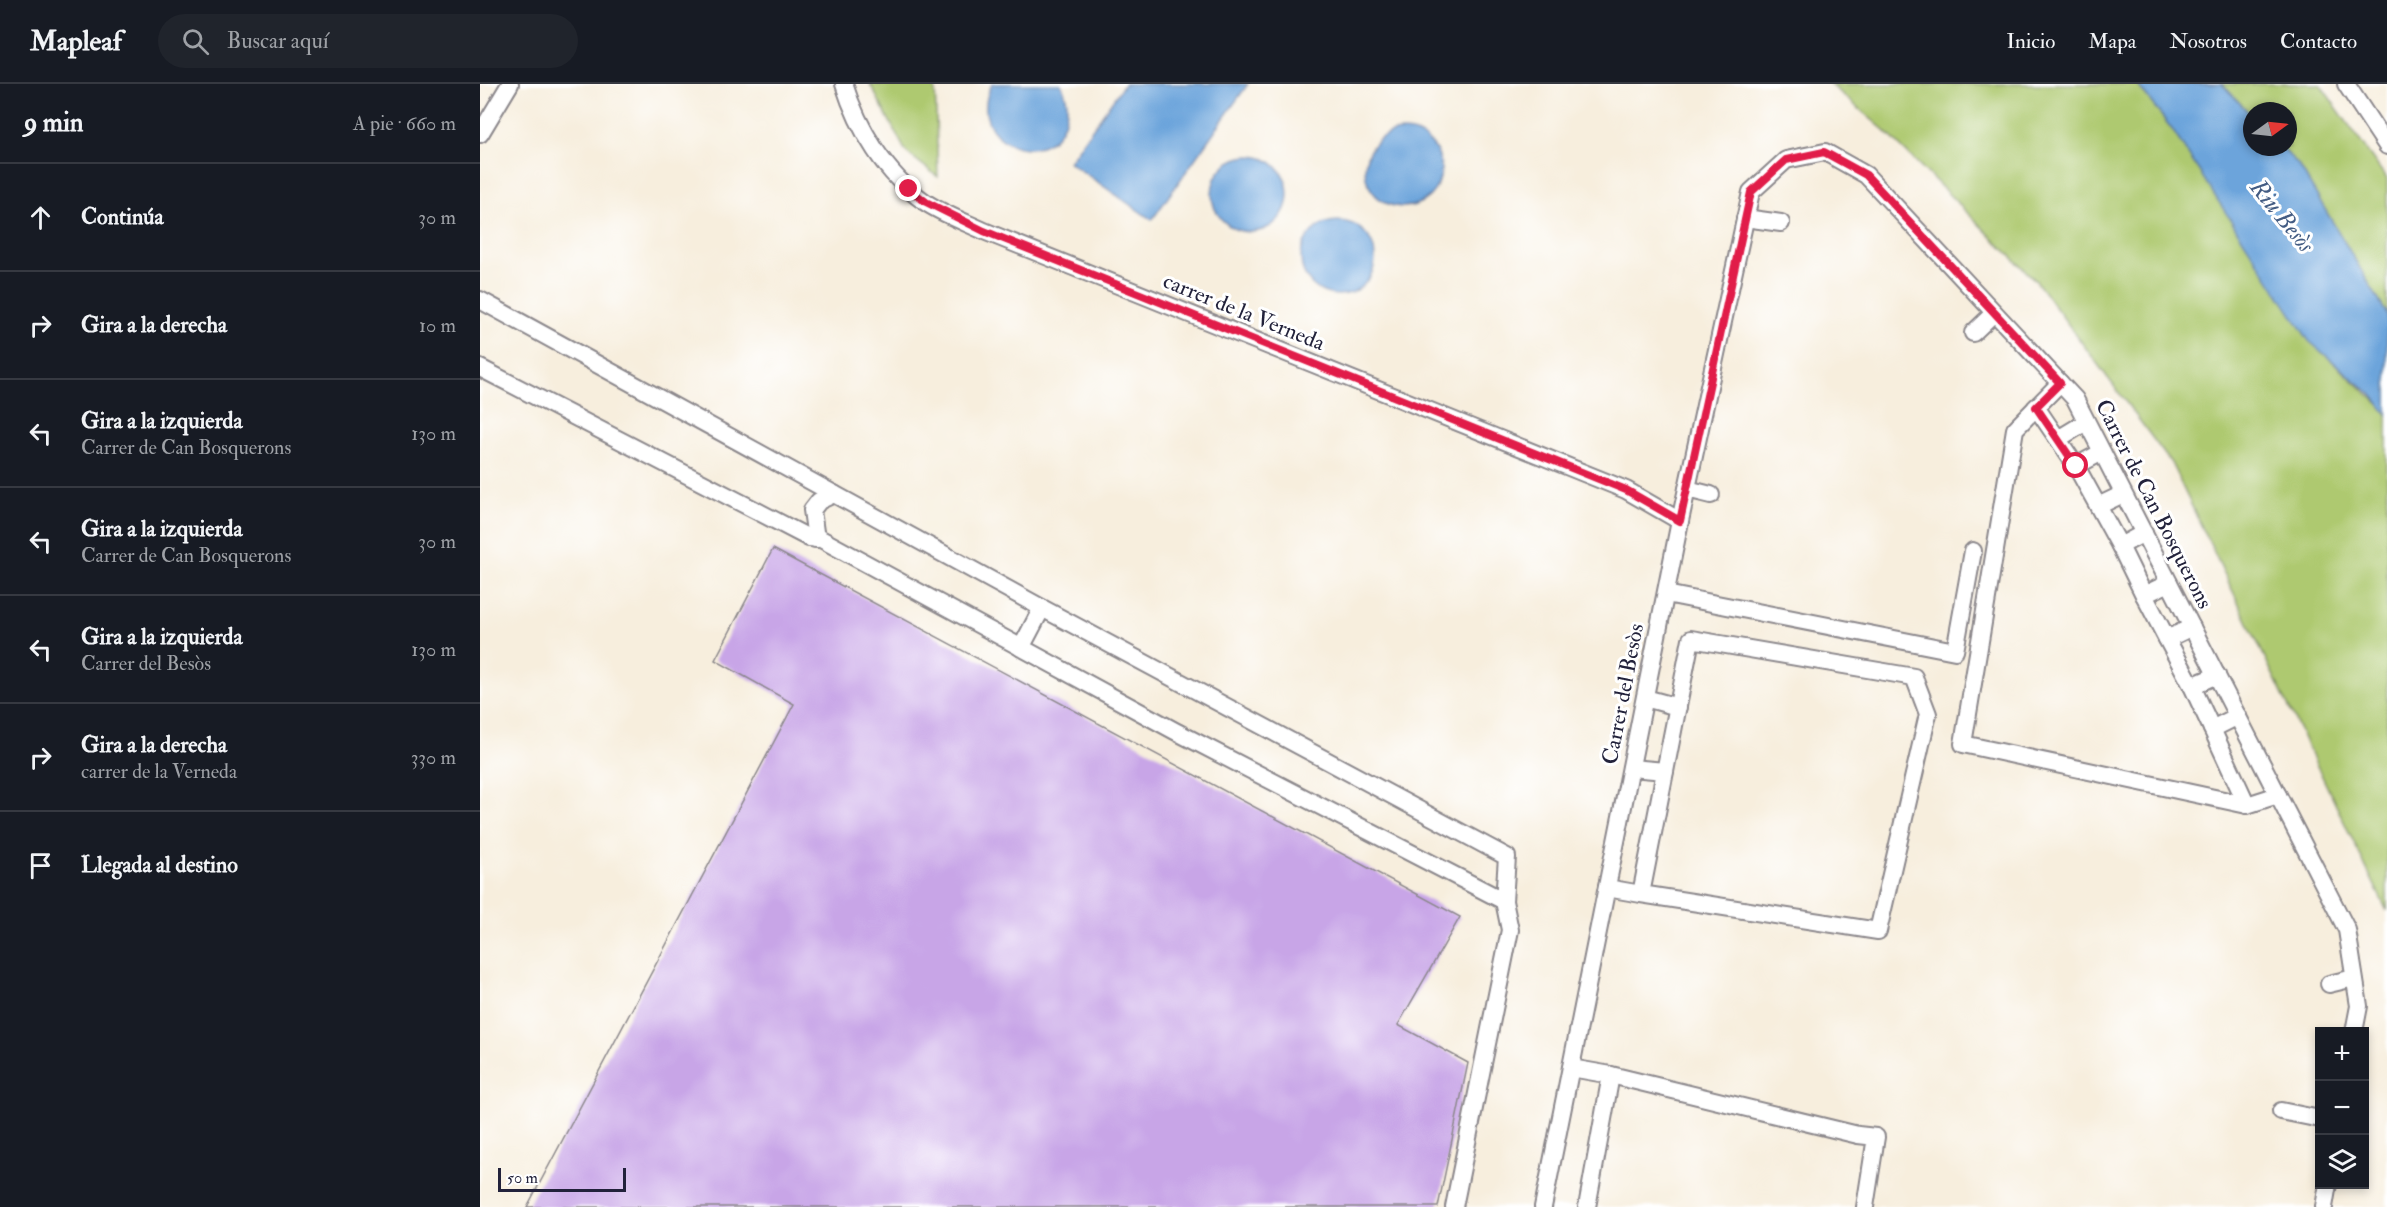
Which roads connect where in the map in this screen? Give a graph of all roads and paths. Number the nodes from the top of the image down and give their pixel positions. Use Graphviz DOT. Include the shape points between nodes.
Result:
graph roads {
  1 [pos="510,84"];
  2 [pos="844,84"];
  3 [pos="2346,84"];
  4 [pos="480,134"];
  5 [pos="2387,146"];
  6 [pos="1751,192"];
  7 [pos="1745,218"];
  8 [pos="1781,223"];
  9 [pos="480,300"];
  10 [pos="1994,313"];
  11 [pos="1973,333"];
  12 [pos="480,368"];
  13 [pos="2060,383"];
  14 [pos="2036,407"];
  15 [pos="2086,422"];
  16 [pos="2058,439"];
  17 [pos="2102,452"];
  18 [pos="2076,466"];
  19 [pos="1687,489"];
  20 [pos="834,494"];
  21 [pos="1709,494"];
  22 [pos="2123,494"];
  23 [pos="2098,506"];
  24 [pos="1680,521"];
  25 [pos="2144,533"];
  26 [pos="816,539"];
  27 [pos="2120,546"];
  28 [pos="1973,551"];
  29 [pos="2169,583"];
  30 [pos="1666,594"];
  31 [pos="2144,595"];
  32 [pos="1042,608"];
  33 [pos="2192,627"];
  34 [pos="2167,639"];
  35 [pos="1022,648"];
  36 [pos="2217,675"];
  37 [pos="2192,686"];
  38 [pos="1645,698"];
  39 [pos="1678,707"];
  40 [pos="2238,716"];
  41 [pos="2212,729"];
  42 [pos="1631,768"];
  43 [pos="1665,771"];
  44 [pos="2278,795"];
  45 [pos="2247,806"];
  46 [pos="1607,888"];
  47 [pos="1641,894"];
  48 [pos="1504,901"];
  49 [pos="2354,978"];
  50 [pos="2329,984"];
  51 [pos="2355,1027"];
  52 [pos="1571,1068"];
  53 [pos="1611,1075"];
  54 [pos="2281,1111"];
  55 [pos="2315,1118"];
  56 [pos="2327,1189"];
  57 [pos="1454,1207"];
  58 [pos="1543,1207"];
  59 [pos="1587,1207"];
  60 [pos="1865,1207"];
  61 [pos="2324,1207"];
  1 -- 4 [label="street"];
  2 -- 24 [label="street, carrer de la Verneda" via="869,140 893,172 926,202 950,215 1626,490"];
  3 -- 5 [label="street"];
  6 -- 7 [label="street, Carrer del Besòs"];
  6 -- 10 [label="street, Carrer de Can Bosquerons" via="1786,160 1824,152 1866,175"];
  7 -- 8 [label="street"];
  7 -- 19 [label="street, Carrer del Besòs"];
  9 -- 20 [label="street"];
  10 -- 11 [label="street"];
  10 -- 13 [label="street, Carrer de Can Bosquerons"];
  12 -- 26 [label="street"];
  13 -- 14 [label="street"];
  13 -- 15 [label="street, Carrer de Can Bosquerons"];
  14 -- 16 [label="street"];
  14 -- 45 [label="street" via="2015,429 1964,744"];
  15 -- 16 [label="street"];
  15 -- 17 [label="street, Carrer de Can Bosquerons"];
  16 -- 18 [label="street"];
  17 -- 18 [label="street"];
  17 -- 22 [label="street, Carrer de Can Bosquerons"];
  18 -- 23 [label="street"];
  19 -- 21 [label="street"];
  19 -- 24 [label="street, Carrer del Besòs"];
  20 -- 26 [label="street" via="819,501 812,510"];
  20 -- 32 [label="street"];
  22 -- 23 [label="street"];
  22 -- 25 [label="street, Carrer de Can Bosquerons"];
  23 -- 27 [label="street"];
  24 -- 30 [label="street, Carrer del Besòs"];
  25 -- 27 [label="street"];
  25 -- 29 [label="street, Carrer de Can Bosquerons"];
  26 -- 35 [label="street"];
  27 -- 31 [label="street"];
  28 -- 30 [label="street" via="1955,651"];
  29 -- 31 [label="street"];
  29 -- 33 [label="street, Carrer de Can Bosquerons"];
  30 -- 38 [label="street, Carrer del Besòs"];
  31 -- 34 [label="street"];
  32 -- 35 [label="street"];
  32 -- 48 [label="street" via="1507,857"];
  33 -- 34 [label="street"];
  33 -- 36 [label="street, Carrer de Can Bosquerons"];
  34 -- 37 [label="street"];
  35 -- 48 [label="street"];
  36 -- 37 [label="street"];
  36 -- 40 [label="street, Carrer de Can Bosquerons"];
  37 -- 41 [label="street"];
  38 -- 39 [label="street"];
  38 -- 42 [label="street, Carrer del Besòs"];
  39 -- 43 [label="street"];
  39 -- 47 [label="street" via="1691,639 1914,677 1928,714 1878,931"];
  40 -- 41 [label="street"];
  40 -- 44 [label="street, Carrer de Can Bosquerons"];
  41 -- 45 [label="street"];
  42 -- 43 [label="street"];
  42 -- 46 [label="street, Carrer del Besòs"];
  43 -- 47 [label="street"];
  44 -- 45 [label="street"];
  44 -- 49 [label="street, Carrer de Can Bosquerons" via="2347,930"];
  46 -- 47 [label="street"];
  46 -- 52 [label="street, Carrer del Besòs"];
  48 -- 57 [label="street" via="1510,930"];
  49 -- 50 [label="street"];
  49 -- 51 [label="street, Carrer de Can Bosquerons" via="2359,1006"];
  52 -- 53 [label="street"];
  52 -- 58 [label="street, Carrer del Besòs"];
  53 -- 59 [label="street"];
  53 -- 60 [label="street" via="1876,1137"];
  54 -- 55 [label="street"];
  56 -- 61 [label="street"];
}
